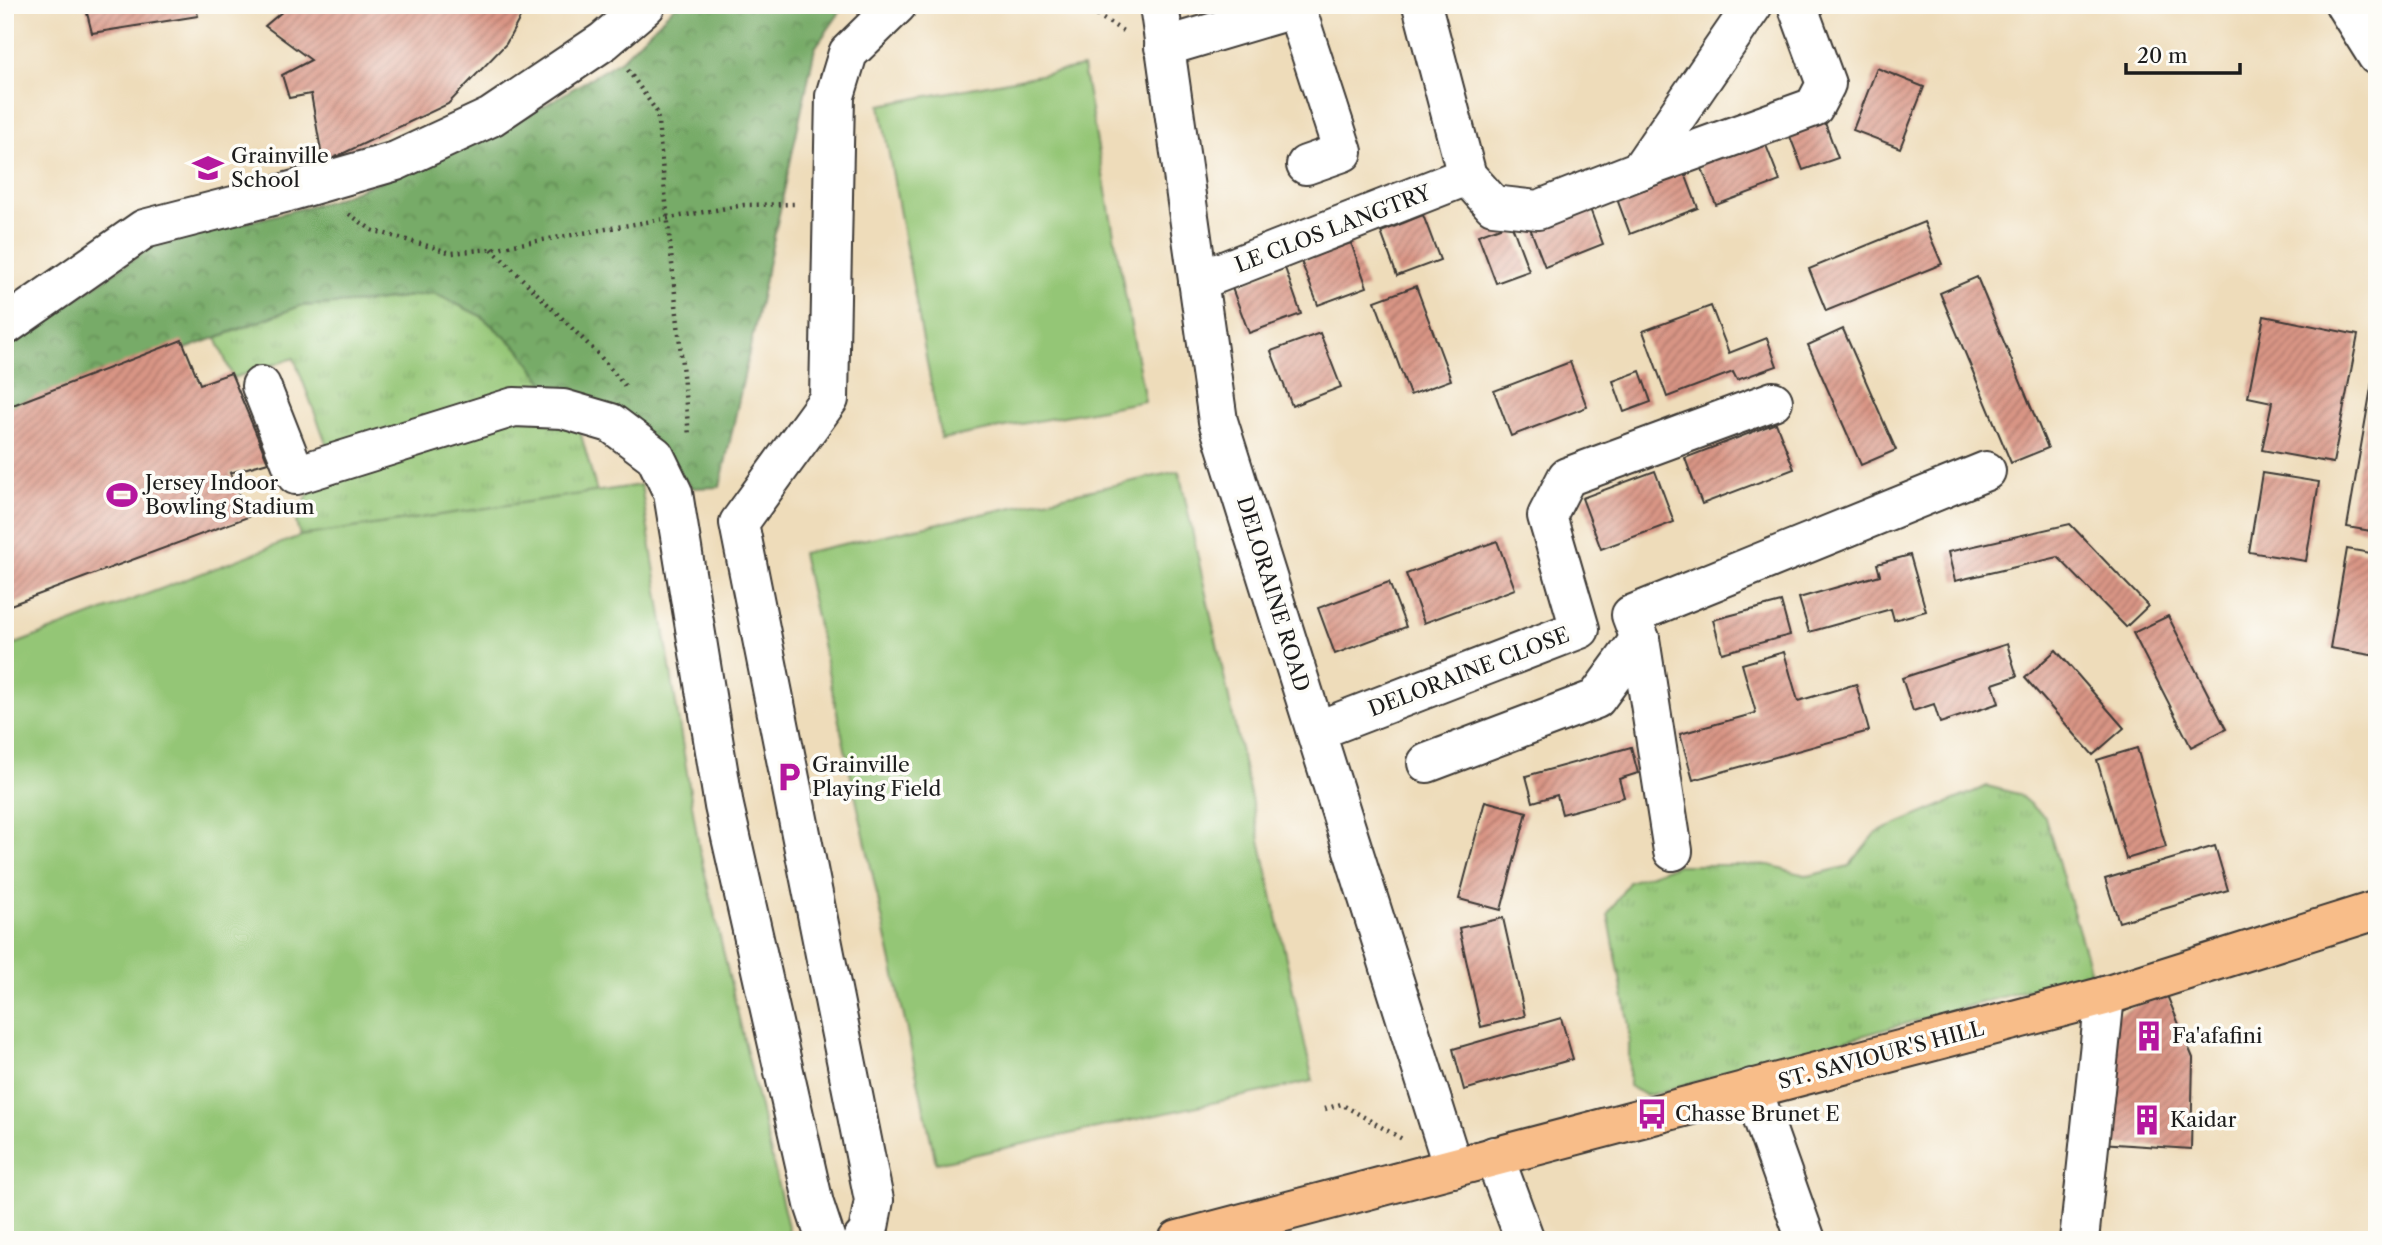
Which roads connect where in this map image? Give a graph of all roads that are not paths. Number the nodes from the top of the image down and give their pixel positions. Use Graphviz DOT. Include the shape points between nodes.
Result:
graph roads {
  1 [pos="646,5"];
  2 [pos="897,5"];
  3 [pos="1158,5"];
  4 [pos="1422,5"];
  5 [pos="1753,5"];
  6 [pos="1797,5"];
  7 [pos="2346,5"];
  8 [pos="1296,6"];
  9 [pos="1164,47"];
  10 [pos="2377,56"];
  11 [pos="1306,164"];
  12 [pos="1640,170"];
  13 [pos="1467,176"];
  14 [pos="1198,281"];
  15 [pos="5,326"];
  16 [pos="261,386"];
  17 [pos="1773,401"];
  18 [pos="1986,471"];
  19 [pos="739,523"];
  20 [pos="678,526"];
  21 [pos="1640,639"];
  22 [pos="1316,731"];
  23 [pos="1427,764"];
  24 [pos="1673,851"];
  25 [pos="2377,910"];
  26 [pos="2105,996"];
  27 [pos="1752,1088"];
  28 [pos="1494,1156"];
  29 [pos="1453,1168"];
  30 [pos="826,1240"];
  31 [pos="862,1240"];
  32 [pos="1178,1240"];
  33 [pos="1525,1240"];
  34 [pos="1806,1240"];
  35 [pos="2080,1240"];
  1 -- 15 [label="street" via="604,41 491,117 396,161 144,229"];
  2 -- 19 [label="street" via="848,53 835,96 829,399"];
  3 -- 9 [label="street, DELORAINE ROAD"];
  4 -- 13 [label="street"];
  5 -- 12 [label="street"];
  6 -- 12 [label="street" via="1826,83 1814,107"];
  7 -- 10 [label="street"];
  8 -- 9 [label="street"];
  8 -- 11 [label="street" via="1343,152"];
  9 -- 14 [label="street, DELORAINE ROAD"];
  12 -- 13 [label="street" via="1538,210 1493,205"];
  13 -- 14 [label="street, LE CLOS LANGTRY"];
  14 -- 22 [label="street, DELORAINE ROAD" via="1218,421"];
  16 -- 20 [label="street" via="296,475 514,407 563,409 611,423 655,456 673,494"];
  17 -- 22 [label="street, DELORAINE CLOSE" via="1567,477 1547,516 1580,629"];
  18 -- 21 [label="street" via="1631,615"];
  19 -- 20 [label="street"];
  19 -- 31 [label="street" via="874,1200 868,1233"];
  20 -- 30 [label="street" via="724,806"];
  21 -- 23 [label="street" via="1596,699"];
  21 -- 24 [label="street"];
  22 -- 29 [label="street, DELORAINE ROAD"];
  25 -- 26 [label="main road, ST. SAVIOUR'S HILL"];
  26 -- 27 [label="main road, ST. SAVIOUR'S HILL"];
  26 -- 35 [label="street"];
  27 -- 28 [label="main road, ST. SAVIOUR'S HILL"];
  27 -- 34 [label="street"];
  28 -- 29 [label="main road, ST. SAVIOUR'S HILL"];
  28 -- 33 [label="street"];
  29 -- 32 [label="main road, ST. SAVIOUR'S HILL"];
}
